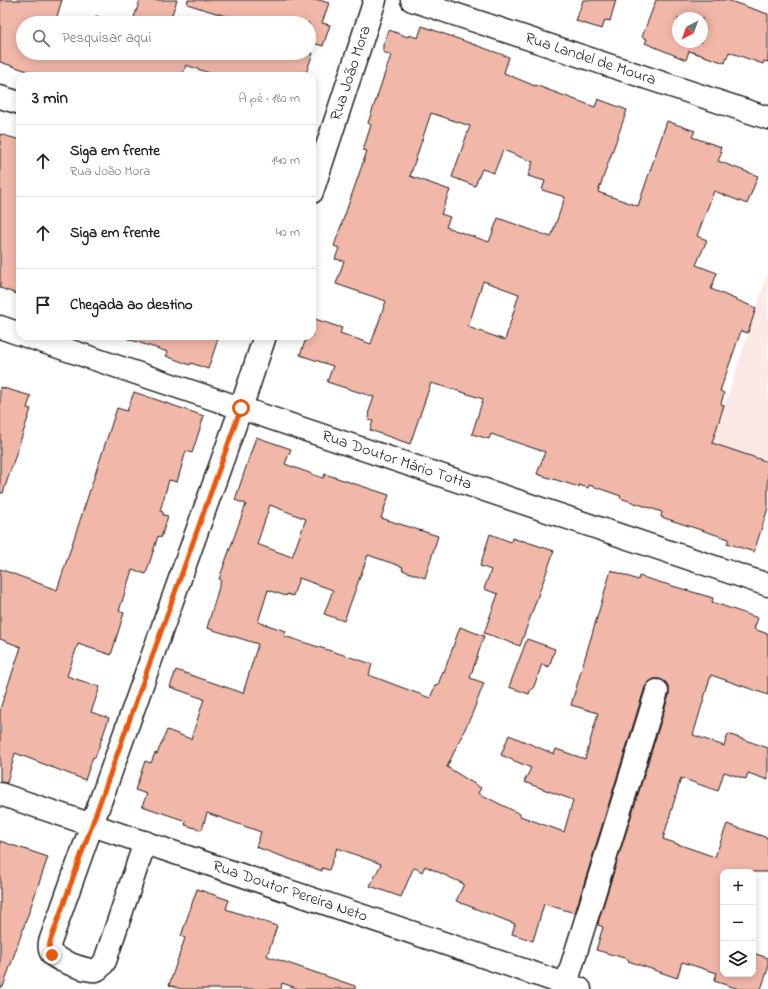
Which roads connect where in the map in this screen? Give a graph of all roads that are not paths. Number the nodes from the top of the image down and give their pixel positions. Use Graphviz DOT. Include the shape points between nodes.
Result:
graph roads {
  1 [pos="375,0"];
  2 [pos="412,0"];
  3 [pos="0,97"];
  4 [pos="16,102"];
  5 [pos="768,118"];
  6 [pos="316,180"];
  7 [pos="0,327"];
  8 [pos="16,333"];
  9 [pos="38,340"];
  10 [pos="264,340"];
  11 [pos="241,408"];
  12 [pos="768,585"];
  13 [pos="657,691"];
  14 [pos="0,794"];
  15 [pos="92,824"];
  16 [pos="145,842"];
  17 [pos="573,987"];
  1 -- 6 [label="street, Rua João Mora"];
  2 -- 5 [label="street, Rua Landel de Moura"];
  3 -- 4 [label="street"];
  7 -- 8 [label="street"];
  9 -- 11 [label="street, Rua Doutor Mário Totta"];
  10 -- 11 [label="street"];
  11 -- 12 [label="street, Rua Doutor Mário Totta"];
  11 -- 15 [label="street"];
  13 -- 17 [label="street"];
  14 -- 15 [label="street, Rua Doutor Pereira Neto"];
  15 -- 16 [label="street, Rua Doutor Pereira Neto"];
  15 -- 16 [label="street" via="49,949 58,959 88,970 95,970 105,962"];
  16 -- 17 [label="street, Rua Doutor Pereira Neto"];
}
